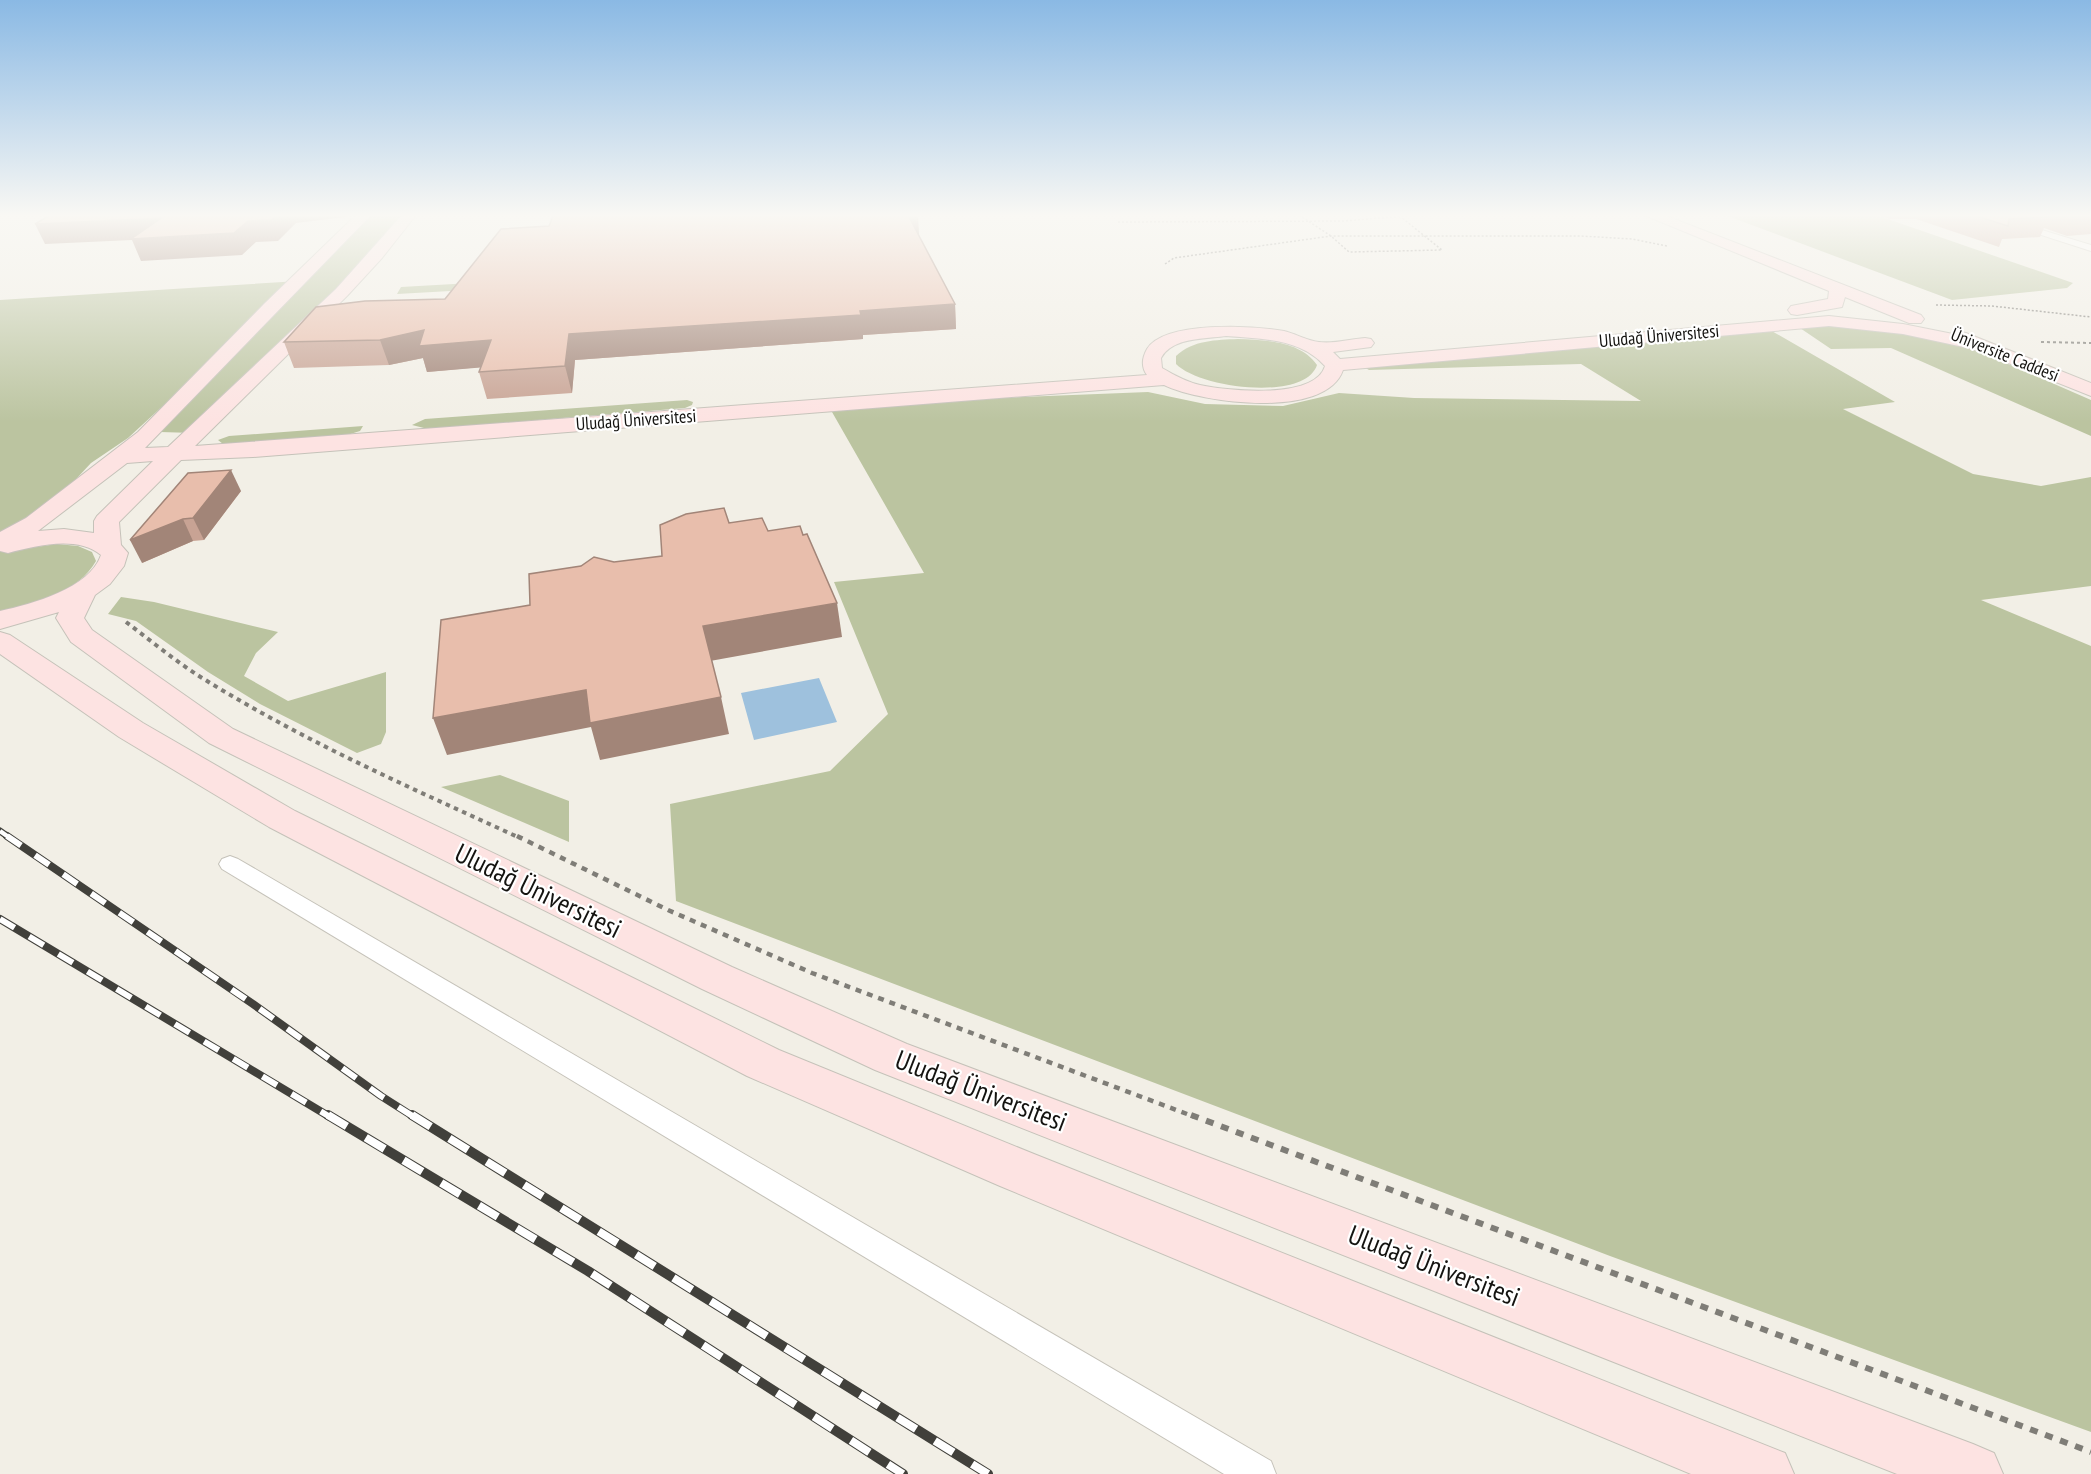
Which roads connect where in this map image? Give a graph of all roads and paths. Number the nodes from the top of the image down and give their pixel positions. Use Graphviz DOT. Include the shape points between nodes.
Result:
graph roads {
  1 [pos="295,284"];
  2 [pos="1826,284"];
  3 [pos="1857,284"];
  4 [pos="348,285"];
  5 [pos="1837,288"];
  6 [pos="290,289"];
  7 [pos="1914,306"];
  8 [pos="1935,315"];
  9 [pos="2091,317"];
  10 [pos="1957,324"];
  11 [pos="1526,330"];
  12 [pos="1386,342"];
  13 [pos="2037,343"];
  14 [pos="2091,343"];
  15 [pos="1981,345"];
  16 [pos="1316,348"];
  17 [pos="1150,360"];
  18 [pos="1129,362"];
  19 [pos="1335,365"];
  20 [pos="940,376"];
  21 [pos="2091,378"];
  22 [pos="1166,379"];
  23 [pos="2091,390"];
  24 [pos="954,395"];
  25 [pos="406,417"];
  26 [pos="230,431"];
  27 [pos="194,434"];
  28 [pos="146,437"];
  29 [pos="394,439"];
  30 [pos="174,453"];
  31 [pos="124,456"];
  32 [pos="0,542"];
  33 [pos="108,545"];
  34 [pos="0,547"];
  35 [pos="84,589"];
  36 [pos="0,620"];
  37 [pos="126,622"];
  38 [pos="0,641"];
  39 [pos="231,864"];
  40 [pos="2091,1452"];
  41 [pos="1258,1474"];
  42 [pos="1764,1474"];
  43 [pos="1973,1474"];
  1 -- 6 [label="street"];
  2 -- 5 [label="street, Üniversite Caddesi"];
  3 -- 7 [label="street, Üniversite Caddesi"];
  4 -- 6 [label="street"];
  4 -- 27 [label="street"];
  5 -- 11 [label="street, Uludağ Üniversitesi" via="1836,303 1806,309"];
  5 -- 15 [label="street, Üniversite Caddesi"];
  6 -- 28 [label="street"];
  7 -- 8 [label="street, Üniversite Caddesi"];
  7 -- 9 [label="path" via="1992,306"];
  10 -- 21 [label="street, Üniversite Caddesi"];
  12 -- 16 [label="street"];
  13 -- 14 [label="path"];
  15 -- 19 [label="street, Uludağ Üniversitesi" via="1903,329 1829,321"];
  15 -- 23 [label="street, Üniversite Caddesi"];
  16 -- 17 [label="street" via="1276,336 1226,331 1186,336 1162,344 1152,352"];
  16 -- 19 [label="street"];
  17 -- 18 [label="street"];
  17 -- 22 [label="street" via="1153,370"];
  19 -- 22 [label="street" via="1333,375 1323,384 1276,396 1214,394"];
  20 -- 24 [label="street"];
  22 -- 24 [label="street, Uludağ Üniversitesi"];
  24 -- 29 [label="street, Uludağ Üniversitesi" via="713,404"];
  25 -- 29 [label="street"];
  26 -- 27 [label="street"];
  27 -- 28 [label="street"];
  27 -- 30 [label="street"];
  28 -- 31 [label="street"];
  29 -- 30 [label="street, Uludağ Üniversitesi"];
  30 -- 31 [label="street, Uludağ Üniversitesi"];
  30 -- 33 [label="street" via="106,521"];
  31 -- 32 [label="street" via="35,523"];
  33 -- 34 [label="street" via="71,538"];
  33 -- 35 [label="street" via="115,553 114,562"];
  35 -- 36 [label="street"];
  35 -- 43 [label="street, Uludağ Üniversitesi" via="70,618 81,636 221,736 717,978 891,1057"];
  37 -- 40 [label="path" via="198,675 347,758 668,910 812,973"];
  38 -- 42 [label="street" via="131,730 282,819 763,1063"];
  39 -- 41 [label="lane"];
}
